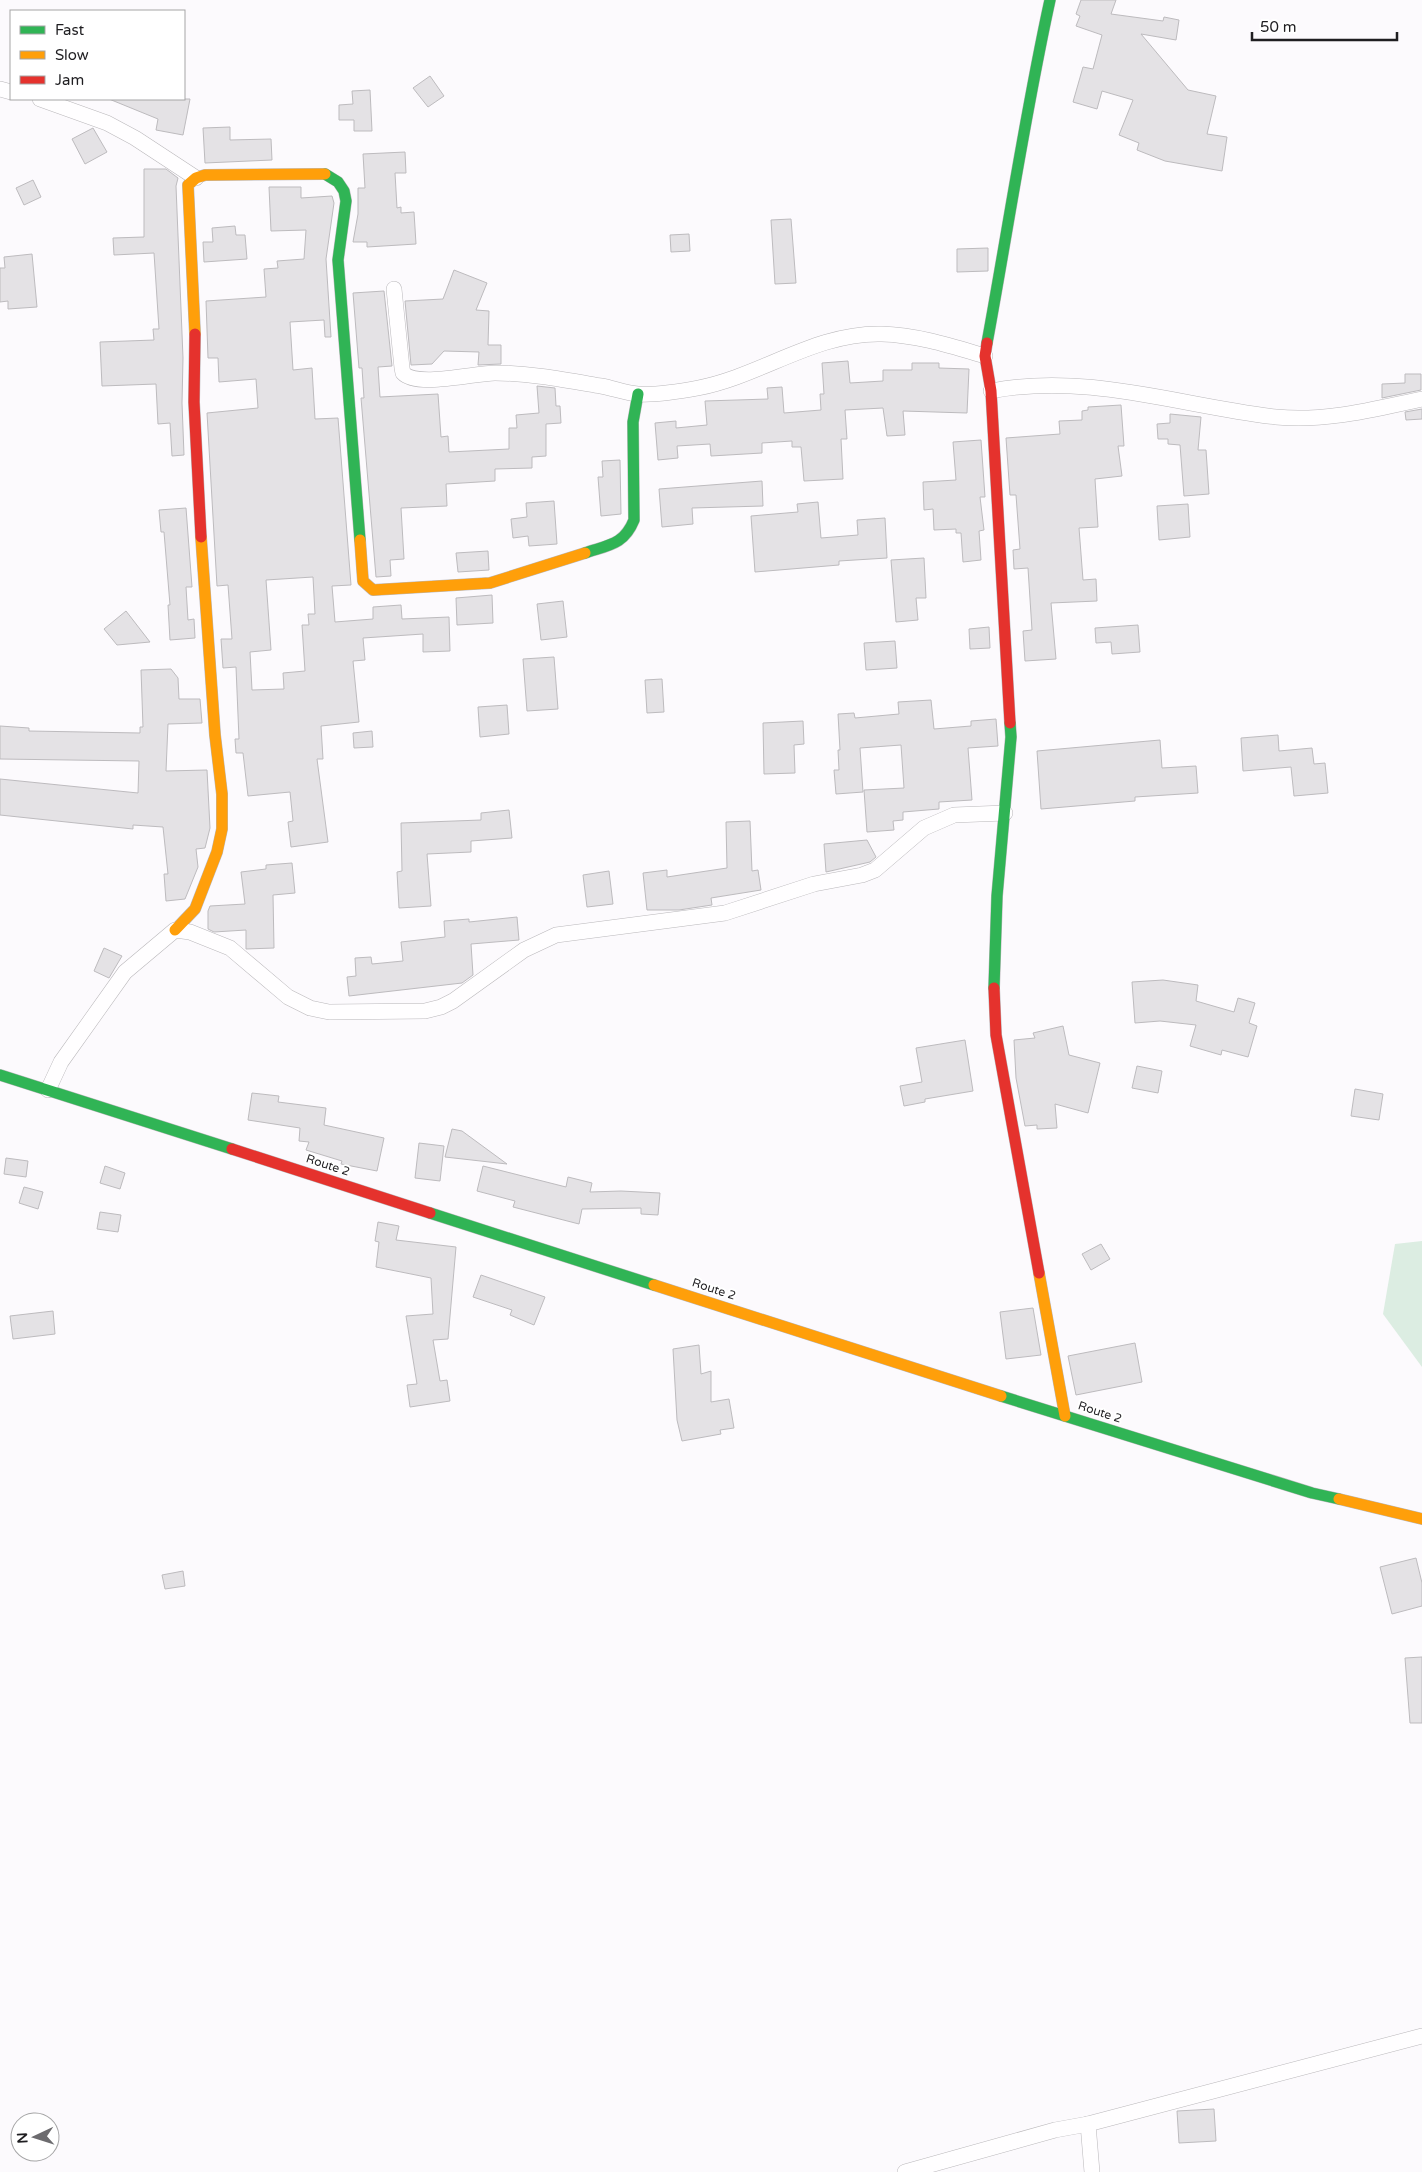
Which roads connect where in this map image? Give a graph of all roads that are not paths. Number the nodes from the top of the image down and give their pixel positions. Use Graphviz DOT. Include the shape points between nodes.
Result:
graph roads {
  1 [pos="1050,0"];
  2 [pos="43,100"];
  3 [pos="196,178"];
  4 [pos="394,289"];
  5 [pos="985,356"];
  6 [pos="992,391"];
  7 [pos="638,394"];
  8 [pos="1422,398"];
  9 [pos="1004,813"];
  10 [pos="175,930"];
  11 [pos="0,1075"];
  12 [pos="48,1090"];
  13 [pos="1065,1416"];
  14 [pos="1422,1520"];
  15 [pos="1422,2036"];
  16 [pos="1088,2124"];
  17 [pos="905,2172"];
  18 [pos="1092,2172"];
  1 -- 5 [label="main road" via="1030,92 1014,202"];
  2 -- 3 [label="street" via="106,123"];
  3 -- 7 [label="main road" via="205,175 328,174 342,185 347,204 346,220 338,243 339,278 362,575 367,587 373,590 490,583 624,539 634,520 633,422"];
  3 -- 10 [label="main road" via="186,188 196,358 198,500 222,794 222,829 218,852 195,909"];
  4 -- 7 [label="street" via="402,368 406,377 419,380 494,373 520,374"];
  5 -- 6 [label="main road"];
  5 -- 7 [label="street" via="932,340 881,334 846,338 800,350 740,376 698,388"];
  6 -- 8 [label="street" via="1023,385 1111,389 1277,417 1326,418"];
  6 -- 9 [label="main road" via="1011,737"];
  9 -- 10 [label="street" via="954,814 924,828 875,870 814,884 725,913 556,935 524,950 453,1001 425,1011 329,1012 310,1008 288,997 230,948 190,932"];
  9 -- 13 [label="main road" via="997,896 996,1035"];
  10 -- 12 [label="street" via="125,972 61,1062"];
  11 -- 12 [label="main road, Route 2"];
  12 -- 13 [label="main road, Route 2"];
  13 -- 14 [label="main road, Route 2" via="1312,1493"];
  15 -- 16 [label="street"];
  16 -- 17 [label="street" via="1055,2130"];
  16 -- 18 [label="street"];
}
